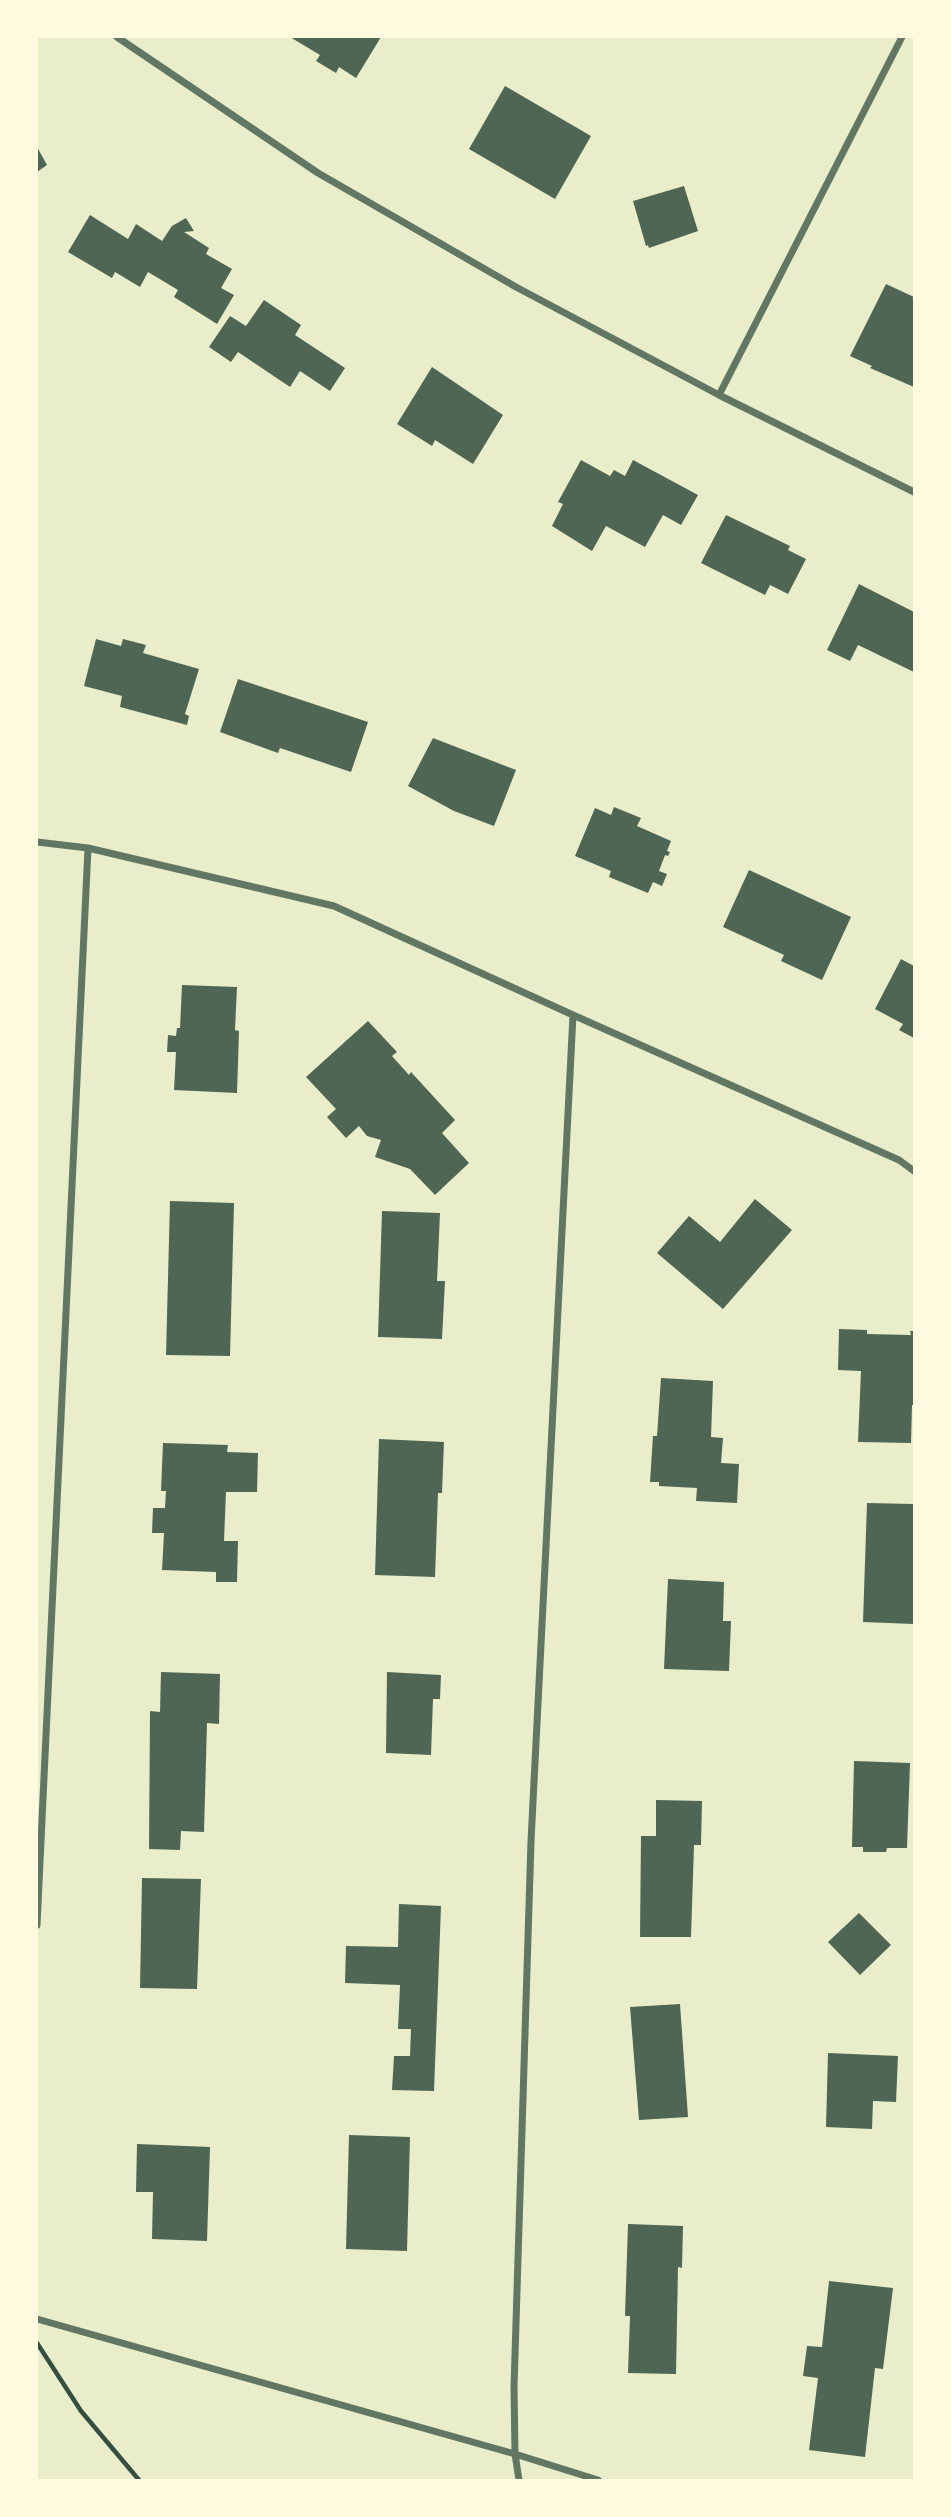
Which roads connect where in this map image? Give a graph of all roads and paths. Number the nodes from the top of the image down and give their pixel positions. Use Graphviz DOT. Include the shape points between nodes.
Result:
graph roads {
  1 [pos="117,37"];
  2 [pos="902,37"];
  3 [pos="719,395"];
  4 [pos="914,492"];
  5 [pos="37,842"];
  6 [pos="88,848"];
  7 [pos="573,1015"];
  8 [pos="914,1171"];
  9 [pos="37,1925"];
  10 [pos="37,2319"];
  11 [pos="37,2343"];
  12 [pos="515,2454"];
  13 [pos="139,2480"];
  14 [pos="519,2480"];
  15 [pos="598,2480"];
  1 -- 3 [label="street" via="318,173 516,287"];
  2 -- 3 [label="street"];
  3 -- 4 [label="street"];
  5 -- 6 [label="street"];
  6 -- 7 [label="street" via="334,906"];
  6 -- 9 [label="street"];
  7 -- 8 [label="street" via="900,1160"];
  7 -- 12 [label="street" via="531,1840"];
  10 -- 12 [label="street"];
  11 -- 13 [label="path" via="81,2411"];
  12 -- 14 [label="street"];
  12 -- 15 [label="street"];
}
